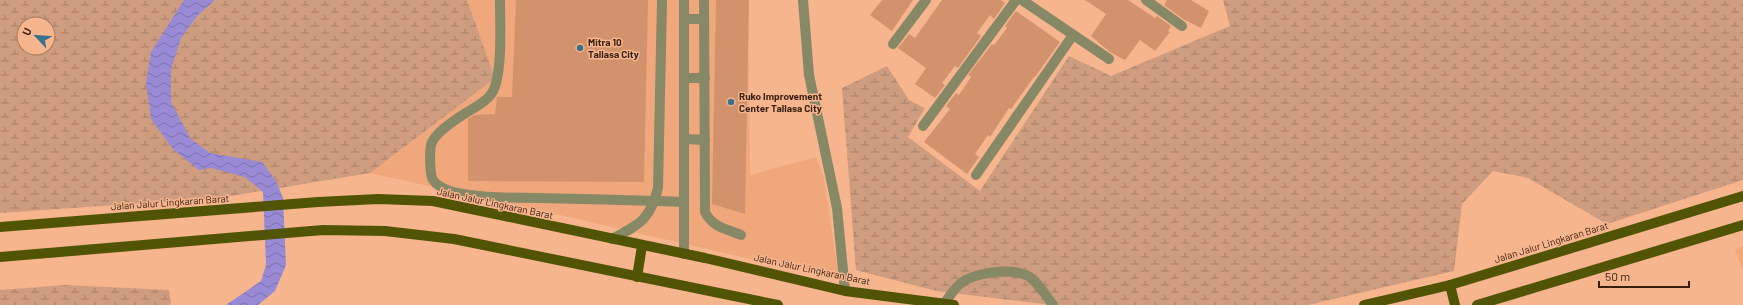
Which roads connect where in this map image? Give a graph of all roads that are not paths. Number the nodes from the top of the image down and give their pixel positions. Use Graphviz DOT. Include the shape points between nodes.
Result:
graph roads {
  1 [pos="500,0"];
  2 [pos="662,0"];
  3 [pos="684,0"];
  4 [pos="704,0"];
  5 [pos="803,0"];
  6 [pos="926,0"];
  7 [pos="1016,0"];
  8 [pos="1022,0"];
  9 [pos="1146,0"];
  10 [pos="704,19"];
  11 [pos="684,20"];
  12 [pos="1182,26"];
  13 [pos="1073,35"];
  14 [pos="893,44"];
  15 [pos="1109,59"];
  16 [pos="684,78"];
  17 [pos="705,78"];
  18 [pos="923,126"];
  19 [pos="684,139"];
  20 [pos="705,140"];
  21 [pos="976,175"];
  22 [pos="1743,196"];
  23 [pos="655,201"];
  24 [pos="684,202"];
  25 [pos="1743,225"];
  26 [pos="0,227"];
  27 [pos="741,235"];
  28 [pos="612,239"];
  29 [pos="642,246"];
  30 [pos="684,254"];
  31 [pos="0,257"];
  32 [pos="637,278"];
  33 [pos="1450,285"];
  34 [pos="846,291"];
  35 [pos="949,304"];
  36 [pos="777,305"];
  37 [pos="1052,305"];
  38 [pos="1364,305"];
  39 [pos="1455,305"];
  40 [pos="1477,305"];
  1 -- 23 [label="street" via="498,69 493,92 486,100 438,134 432,143 432,178 436,184 445,189 469,194 501,197"];
  2 -- 23 [label="street" via="658,188"];
  3 -- 11 [label="street"];
  4 -- 10 [label="street"];
  5 -- 34 [label="street" via="809,75 837,208"];
  6 -- 14 [label="street"];
  7 -- 18 [label="street"];
  8 -- 13 [label="street"];
  9 -- 12 [label="street"];
  10 -- 11 [label="street"];
  10 -- 17 [label="street"];
  11 -- 16 [label="street"];
  13 -- 15 [label="street"];
  13 -- 21 [label="street"];
  16 -- 17 [label="street"];
  16 -- 19 [label="street"];
  17 -- 20 [label="street"];
  19 -- 20 [label="street"];
  19 -- 24 [label="street"];
  20 -- 27 [label="street" via="705,212 709,220 716,225"];
  22 -- 33 [label="main road, Jalan Jalur Lingkaran Barat"];
  23 -- 24 [label="street"];
  23 -- 28 [label="street" via="650,212 640,223"];
  24 -- 30 [label="street"];
  25 -- 40 [label="main road"];
  26 -- 28 [label="main road, Jalan Jalur Lingkaran Barat" via="378,199 433,202"];
  28 -- 29 [label="main road, Jalan Jalur Lingkaran Barat"];
  29 -- 30 [label="main road, Jalan Jalur Lingkaran Barat"];
  29 -- 32 [label="main road"];
  30 -- 34 [label="main road, Jalan Jalur Lingkaran Barat"];
  31 -- 32 [label="main road" via="323,230 385,230 454,239"];
  32 -- 36 [label="main road"];
  33 -- 38 [label="main road, Jalan Jalur Lingkaran Barat"];
  33 -- 39 [label="main road"];
  34 -- 35 [label="main road, Jalan Jalur Lingkaran Barat"];
  35 -- 37 [label="street" via="959,284 970,277 1002,271 1027,275 1045,293"];
}
